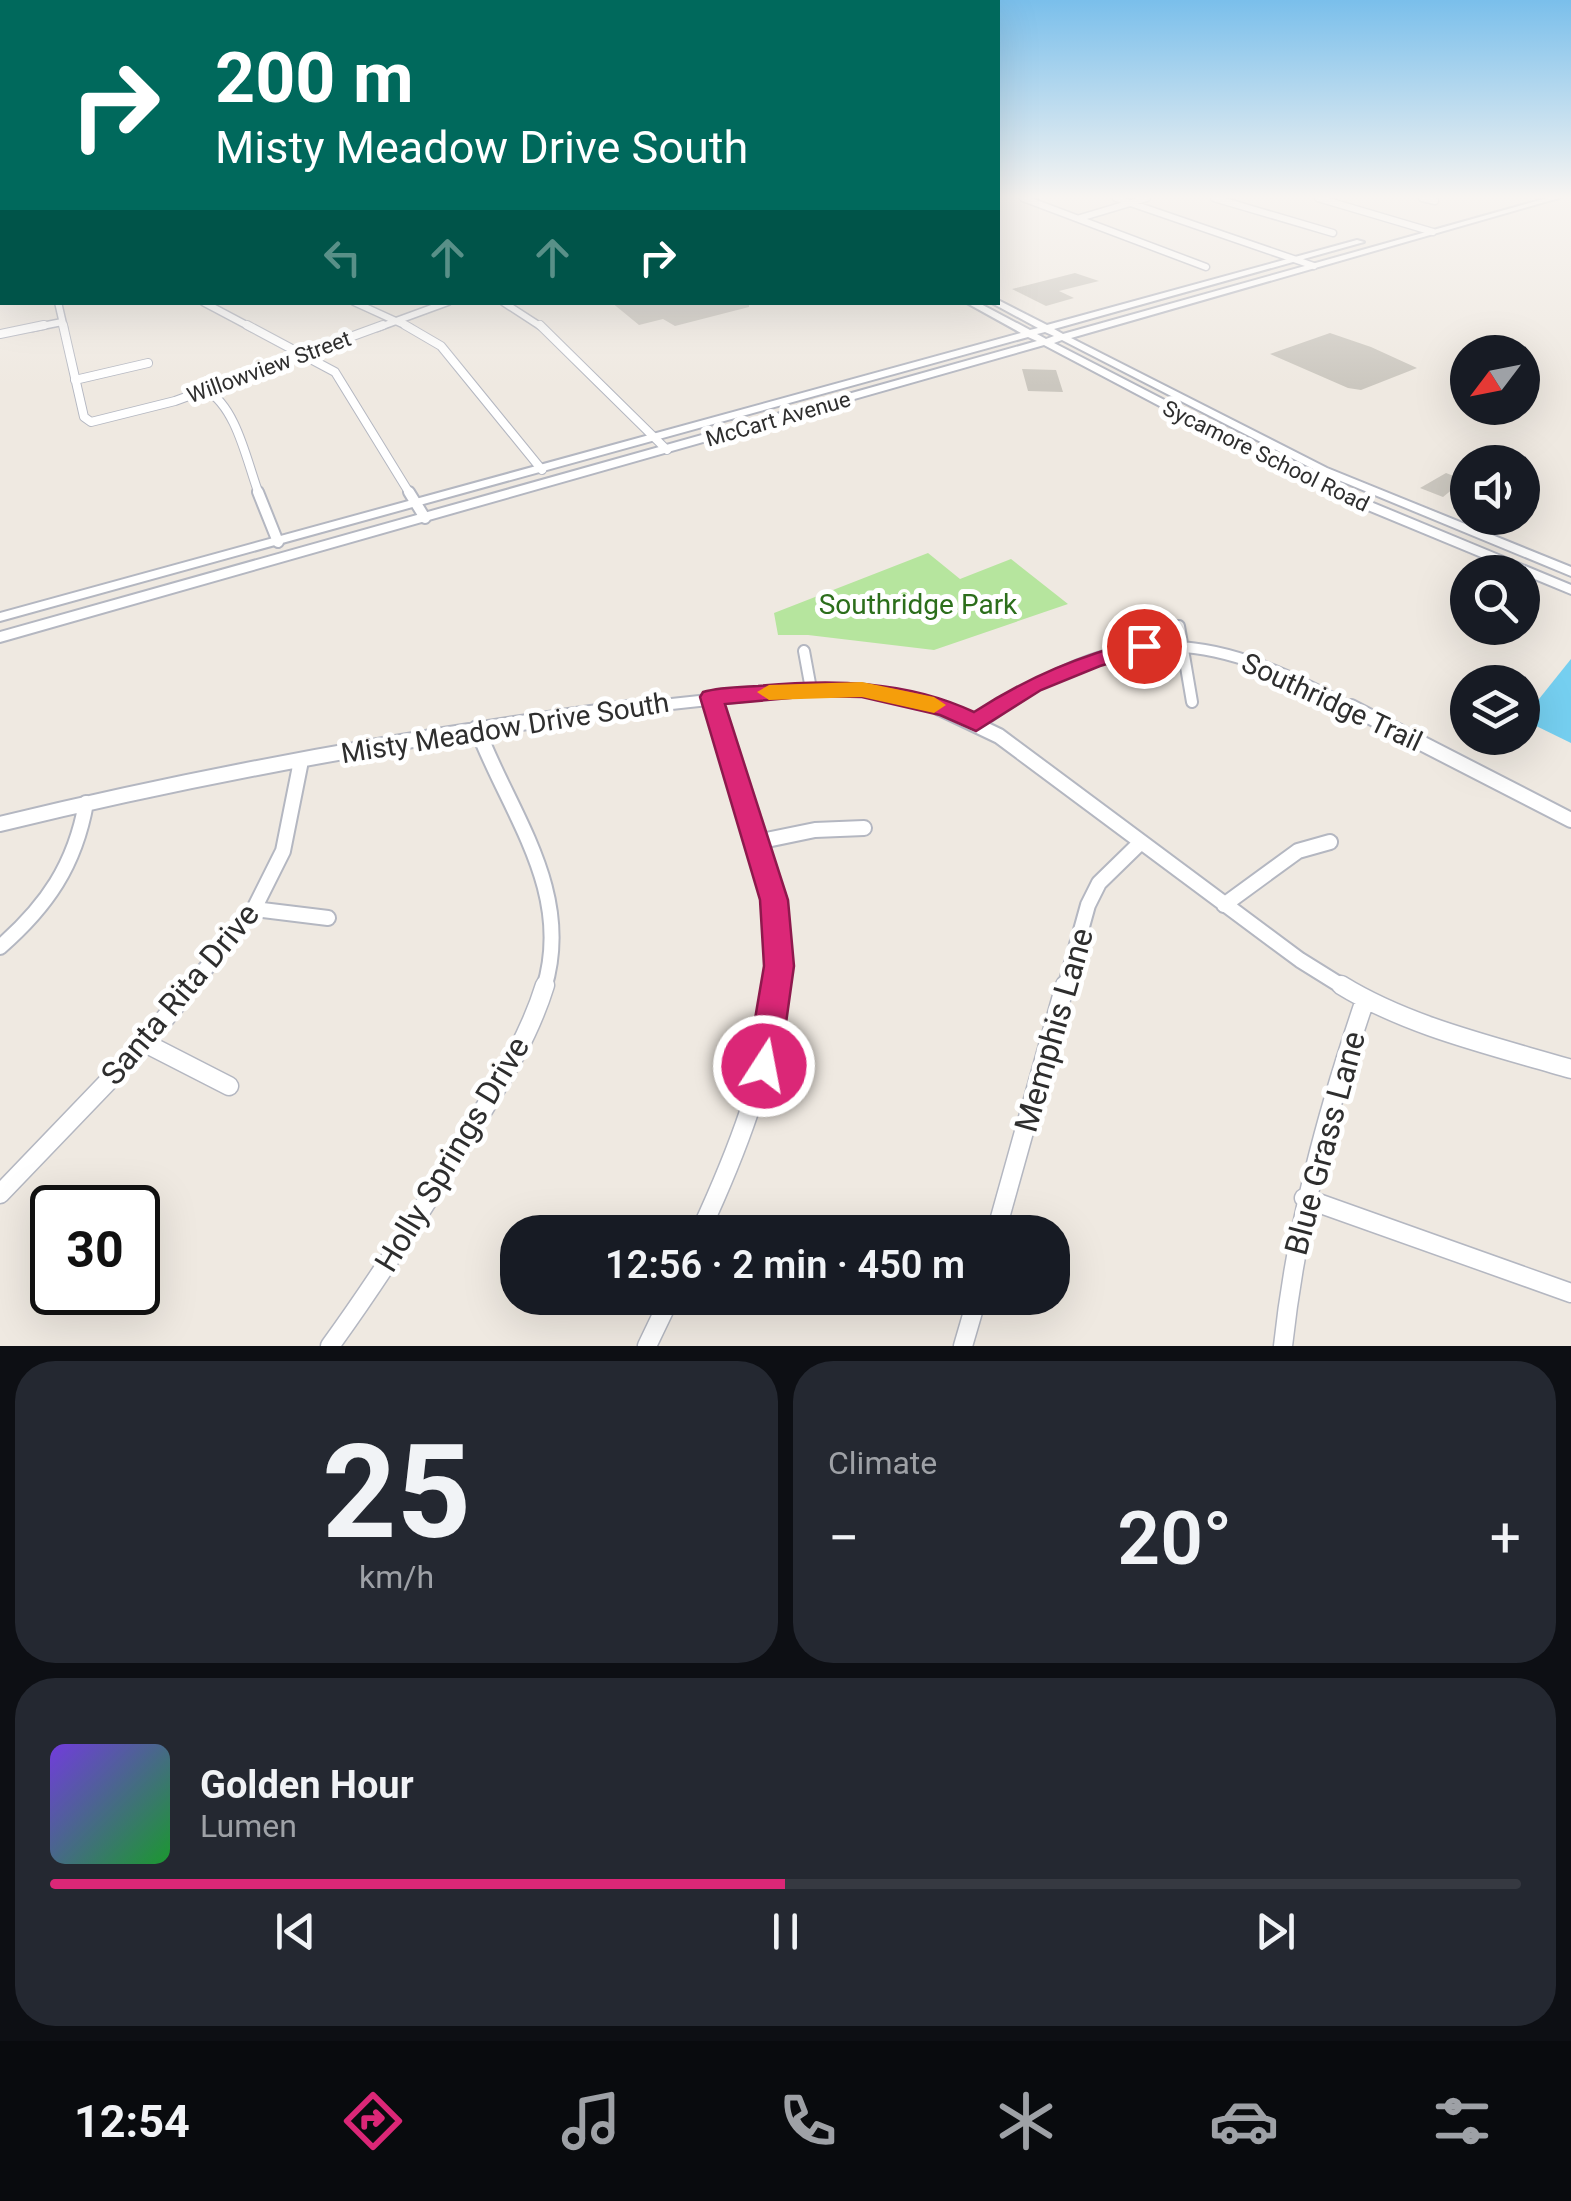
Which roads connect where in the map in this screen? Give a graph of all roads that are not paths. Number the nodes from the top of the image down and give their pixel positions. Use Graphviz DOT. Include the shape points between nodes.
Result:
graph roads {
  1 [pos="1190,261"];
  2 [pos="1293,261"];
  3 [pos="1298,261"];
  4 [pos="1332,261"];
  5 [pos="1314,266"];
  6 [pos="1206,267"];
  7 [pos="1174,294"];
  8 [pos="1190,300"];
  9 [pos="59,305"];
  10 [pos="209,305"];
  11 [pos="361,305"];
  12 [pos="440,305"];
  13 [pos="508,305"];
  14 [pos="974,305"];
  15 [pos="999,305"];
  16 [pos="980,308"];
  17 [pos="1110,312"];
  18 [pos="1014,313"];
  19 [pos="396,321"];
  20 [pos="62,322"];
  21 [pos="1098,326"];
  22 [pos="1046,329"];
  23 [pos="0,334"];
  24 [pos="1029,334"];
  25 [pos="1062,337"];
  26 [pos="1044,342"];
  27 [pos="994,343"];
  28 [pos="305,354"];
  29 [pos="1073,358"];
  30 [pos="984,359"];
  31 [pos="148,363"];
  32 [pos="1114,364"];
  33 [pos="75,380"];
  34 [pos="860,381"];
  35 [pos="206,390"];
  36 [pos="820,392"];
  37 [pos="834,403"];
  38 [pos="1202,410"];
  39 [pos="797,413"];
  40 [pos="1184,416"];
  41 [pos="657,438"];
  42 [pos="667,450"];
  43 [pos="542,470"];
  44 [pos="419,504"];
  45 [pos="425,518"];
  46 [pos="1450,525"];
  47 [pos="1456,535"];
  48 [pos="1474,535"];
  49 [pos="278,542"];
  50 [pos="1448,542"];
  51 [pos="1571,572"];
  52 [pos="1571,590"];
  53 [pos="0,617"];
  54 [pos="1179,626"];
  55 [pos="0,637"];
  56 [pos="1182,646"];
  57 [pos="804,651"];
  58 [pos="812,689"];
  59 [pos="711,697"];
  60 [pos="1192,702"];
  61 [pos="976,723"];
  62 [pos="477,728"];
  63 [pos="301,761"];
  64 [pos="86,803"];
  65 [pos="1571,820"];
  66 [pos="0,824"];
  67 [pos="864,828"];
  68 [pos="757,842"];
  69 [pos="1330,842"];
  70 [pos="1139,844"];
  71 [pos="1224,905"];
  72 [pos="254,909"];
  73 [pos="328,918"];
  74 [pos="0,947"];
  75 [pos="1365,1000"];
  76 [pos="145,1043"];
  77 [pos="1571,1069"];
  78 [pos="229,1086"];
  79 [pos="0,1194"];
  80 [pos="1304,1198"];
  81 [pos="707,1215"];
  82 [pos="1001,1215"];
  83 [pos="1571,1293"];
  84 [pos="662,1315"];
  85 [pos="972,1315"];
  86 [pos="330,1346"];
  87 [pos="647,1346"];
  88 [pos="962,1346"];
  89 [pos="1283,1346"];
  1 -- 6 [label="street"];
  2 -- 7 [label="main road, McCart Avenue"];
  3 -- 5 [label="street"];
  4 -- 5 [label="main road, McCart Avenue"];
  5 -- 8 [label="main road, McCart Avenue"];
  7 -- 8 [label="main road"];
  7 -- 17 [label="main road, McCart Avenue"];
  8 -- 21 [label="main road, McCart Avenue"];
  9 -- 20 [label="street"];
  10 -- 28 [label="street"];
  11 -- 19 [label="street"];
  12 -- 19 [label="street, Willowview Street"];
  13 -- 41 [label="street" via="540,324"];
  14 -- 16 [label="main road, Sycamore School Road"];
  15 -- 18 [label="main road, Sycamore School Road"];
  16 -- 24 [label="main road, Sycamore School Road"];
  16 -- 27 [label="main road" via="1000,326"];
  17 -- 18 [label="main road" via="1056,320"];
  17 -- 22 [label="main road, McCart Avenue"];
  18 -- 22 [label="main road, Sycamore School Road"];
  19 -- 28 [label="street, Willowview Street"];
  19 -- 43 [label="street" via="449,354"];
  20 -- 23 [label="street"];
  20 -- 33 [label="street"];
  21 -- 25 [label="main road, McCart Avenue"];
  21 -- 32 [label="main road" via="1089,335 1091,346"];
  22 -- 24 [label="main road, McCart Avenue"];
  22 -- 25 [label="main road, Sycamore School Road"];
  24 -- 26 [label="main road, Sycamore School Road"];
  24 -- 27 [label="main road, McCart Avenue"];
  25 -- 26 [label="main road, McCart Avenue"];
  25 -- 32 [label="main road, Sycamore School Road"];
  26 -- 29 [label="main road, Sycamore School Road"];
  26 -- 30 [label="main road, McCart Avenue"];
  27 -- 34 [label="main road, McCart Avenue"];
  28 -- 35 [label="street, Willowview Street"];
  28 -- 44 [label="street" via="344,381"];
  29 -- 30 [label="main road" via="1034,352"];
  29 -- 40 [label="main road, Sycamore School Road"];
  30 -- 37 [label="main road, McCart Avenue"];
  31 -- 33 [label="street"];
  32 -- 38 [label="main road, Sycamore School Road"];
  33 -- 35 [label="street, Willowview Street" via="88,421"];
  34 -- 36 [label="main road, McCart Avenue"];
  34 -- 37 [label="main road" via="834,396"];
  35 -- 49 [label="street" via="227,412"];
  36 -- 39 [label="main road" via="823,398"];
  36 -- 41 [label="main road, McCart Avenue"];
  37 -- 39 [label="main road, McCart Avenue"];
  38 -- 40 [label="main road"];
  38 -- 46 [label="main road, Sycamore School Road"];
  39 -- 42 [label="main road, McCart Avenue"];
  40 -- 50 [label="main road, Sycamore School Road"];
  41 -- 42 [label="street"];
  41 -- 43 [label="main road, McCart Avenue"];
  42 -- 45 [label="main road, McCart Avenue"];
  43 -- 44 [label="main road, McCart Avenue"];
  44 -- 45 [label="street"];
  44 -- 49 [label="main road, McCart Avenue"];
  45 -- 55 [label="main road, McCart Avenue"];
  47 -- 50 [label="main road"];
  48 -- 51 [label="main road, Sycamore School Road"];
  49 -- 53 [label="main road, McCart Avenue"];
  50 -- 52 [label="main road, Sycamore School Road"];
  54 -- 56 [label="street"];
  56 -- 60 [label="street"];
  56 -- 61 [label="street, Southridge Trail" via="1121,651 1063,671"];
  56 -- 65 [label="street, Southridge Trail" via="1273,668"];
  57 -- 58 [label="street"];
  58 -- 59 [label="street, Misty Meadow Drive South"];
  58 -- 61 [label="street, Misty Meadow Drive South" via="888,693"];
  59 -- 62 [label="street, Misty Meadow Drive South"];
  59 -- 68 [label="street"];
  61 -- 70 [label="street, Misty Meadow Drive South"];
  62 -- 63 [label="street, Misty Meadow Drive South"];
  62 -- 86 [label="street, Holly Springs Drive" via="547,888 548,977 515,1056 448,1170"];
  63 -- 64 [label="street, Misty Meadow Drive South"];
  63 -- 72 [label="street, Santa Rita Drive" via="282,851"];
  64 -- 66 [label="street, Misty Meadow Drive South"];
  64 -- 74 [label="street" via="80,841 62,882"];
  67 -- 68 [label="street"];
  68 -- 81 [label="street" via="778,930 769,1043 758,1089"];
  69 -- 71 [label="street" via="1298,852"];
  70 -- 71 [label="street, Misty Meadow Drive South"];
  70 -- 82 [label="street, Memphis Lane" via="1100,883 1088,906"];
  71 -- 75 [label="street, Misty Meadow Drive South"];
  72 -- 73 [label="street"];
  72 -- 76 [label="street, Santa Rita Drive"];
  75 -- 77 [label="street, Misty Meadow Drive South"];
  75 -- 80 [label="street, Blue Grass Lane"];
  76 -- 78 [label="street"];
  76 -- 79 [label="street, Santa Rita Drive"];
  80 -- 83 [label="street"];
  80 -- 89 [label="street, Blue Grass Lane"];
  84 -- 87 [label="street"];
  85 -- 88 [label="street"];
}
